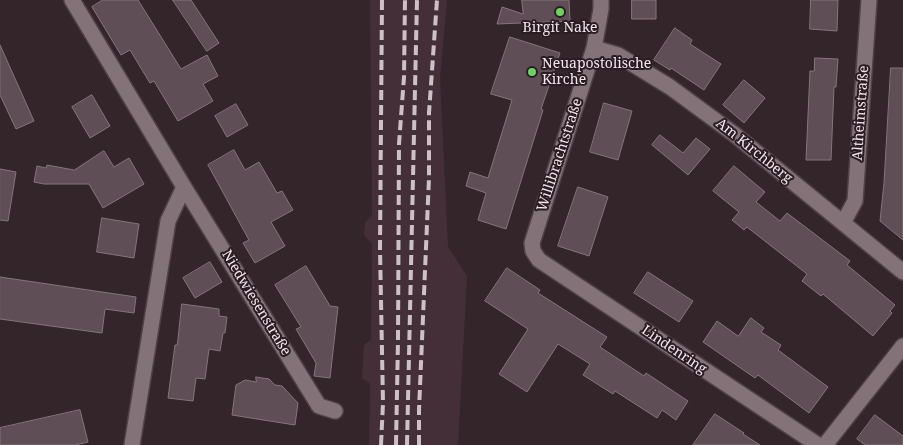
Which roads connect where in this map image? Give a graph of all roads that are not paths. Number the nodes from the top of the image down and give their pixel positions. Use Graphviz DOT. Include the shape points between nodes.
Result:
graph roads {
  1 [pos="72,0"];
  2 [pos="601,0"];
  3 [pos="869,0"];
  4 [pos="594,48"];
  5 [pos="184,186"];
  6 [pos="843,223"];
  7 [pos="533,251"];
  8 [pos="903,272"];
  9 [pos="903,346"];
  10 [pos="335,411"];
  11 [pos="132,445"];
  12 [pos="818,445"];
  13 [pos="825,445"];
  1 -- 5 [label="street, Niedwiesenstraße"];
  2 -- 4 [label="street, Willibrachtstraße"];
  3 -- 6 [label="street, Altheimstraße" via="855,201"];
  4 -- 6 [label="street, Am Kirchberg" via="618,55 670,87 734,134"];
  4 -- 7 [label="street, Willibrachtstraße" via="532,243"];
  5 -- 10 [label="street, Niedwiesenstraße" via="319,406"];
  5 -- 11 [label="street" via="168,221"];
  6 -- 8 [label="street, Am Kirchberg"];
  7 -- 12 [label="street, Lindenring" via="539,260"];
  9 -- 13 [label="street"];
}
